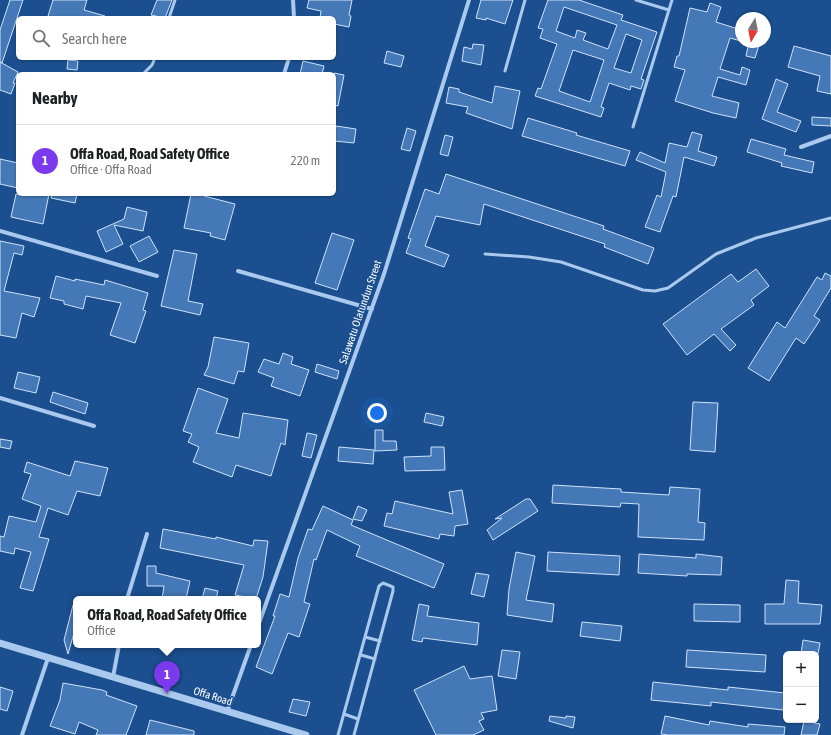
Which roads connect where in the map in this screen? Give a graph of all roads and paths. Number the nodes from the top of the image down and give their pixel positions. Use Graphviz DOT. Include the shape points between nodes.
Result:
graph roads {
  1 [pos="175,0"];
  2 [pos="293,0"];
  3 [pos="469,0"];
  4 [pos="524,0"];
  5 [pos="636,0"];
  6 [pos="672,0"];
  7 [pos="669,10"];
  8 [pos="170,16"];
  9 [pos="294,16"];
  10 [pos="154,60"];
  11 [pos="289,60"];
  12 [pos="505,71"];
  13 [pos="145,72"];
  14 [pos="285,72"];
  15 [pos="634,127"];
  16 [pos="831,136"];
  17 [pos="801,147"];
  18 [pos="831,218"];
  19 [pos="0,231"];
  20 [pos="485,254"];
  21 [pos="238,271"];
  22 [pos="157,276"];
  23 [pos="372,309"];
  24 [pos="0,398"];
  25 [pos="94,426"];
  26 [pos="147,534"];
  27 [pos="128,596"];
  28 [pos="261,618"];
  29 [pos="365,637"];
  30 [pos="380,641"];
  31 [pos="0,643"];
  32 [pos="118,648"];
  33 [pos="250,648"];
  34 [pos="361,655"];
  35 [pos="48,658"];
  36 [pos="375,659"];
  37 [pos="113,678"];
  38 [pos="227,712"];
  39 [pos="344,714"];
  40 [pos="358,719"];
  41 [pos="22,735"];
  42 [pos="306,735"];
  43 [pos="338,735"];
  44 [pos="354,735"];
  1 -- 8 [label="lane"];
  2 -- 9 [label="street"];
  3 -- 23 [label="street, Salawatu Olatundun Street"];
  4 -- 12 [label="lane"];
  5 -- 7 [label="lane"];
  6 -- 7 [label="lane"];
  7 -- 15 [label="lane"];
  10 -- 13 [label="lane"];
  11 -- 14 [label="street"];
  16 -- 17 [label="street"];
  18 -- 20 [label="lane" via="756,238 716,254 668,288 655,291 644,290 561,262"];
  19 -- 22 [label="street"];
  21 -- 23 [label="street"];
  23 -- 28 [label="street, Salawatu Olatundun Street"];
  24 -- 25 [label="street"];
  26 -- 27 [label="street"];
  29 -- 30 [label="lane"];
  29 -- 30 [label="lane" via="379,586 383,583 393,587 393,591"];
  29 -- 34 [label="lane"];
  30 -- 36 [label="lane"];
  31 -- 35 [label="street, Offa Road"];
  32 -- 37 [label="street"];
  33 -- 38 [label="street"];
  34 -- 36 [label="lane"];
  34 -- 39 [label="lane"];
  35 -- 37 [label="street, Offa Road"];
  35 -- 41 [label="street"];
  36 -- 40 [label="lane"];
  37 -- 38 [label="street, Offa Road"];
  38 -- 42 [label="street, Offa Road"];
  39 -- 40 [label="lane"];
  39 -- 43 [label="lane"];
  40 -- 44 [label="lane"];
}
